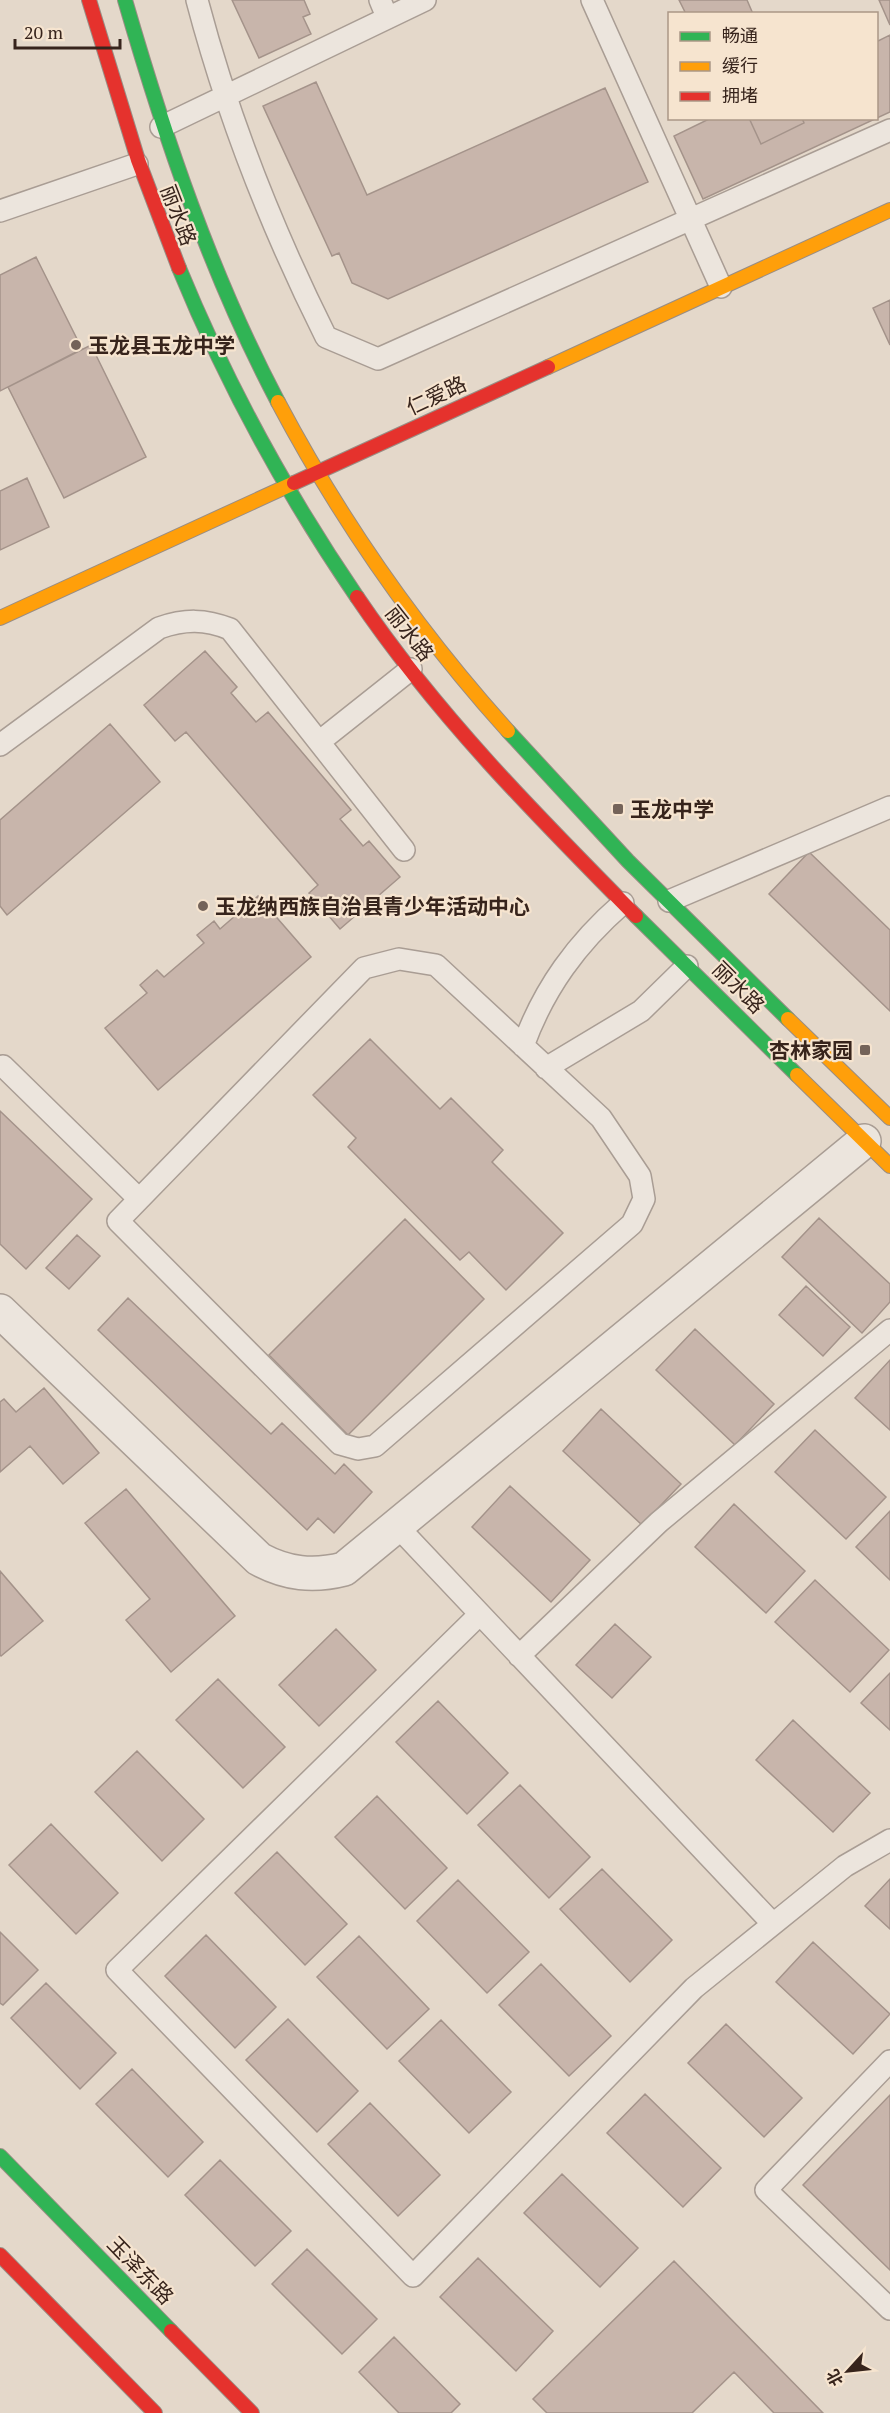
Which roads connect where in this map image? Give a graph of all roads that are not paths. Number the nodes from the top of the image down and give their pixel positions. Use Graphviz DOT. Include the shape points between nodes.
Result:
graph roads {
  1 [pos="89,0"];
  2 [pos="125,0"];
  3 [pos="197,0"];
  4 [pos="425,0"];
  5 [pos="592,0"];
  6 [pos="384,9"];
  7 [pos="225,96"];
  8 [pos="162,127"];
  9 [pos="890,130"];
  10 [pos="137,164"];
  11 [pos="890,210"];
  12 [pos="0,211"];
  13 [pos="691,219"];
  14 [pos="721,287"];
  15 [pos="318,473"];
  16 [pos="286,487"];
  17 [pos="0,618"];
  18 [pos="411,669"];
  19 [pos="319,742"];
  20 [pos="0,745"];
  21 [pos="890,807"];
  22 [pos="404,850"];
  23 [pos="669,901"];
  24 [pos="623,903"];
  25 [pos="687,966"];
  26 [pos="523,1046"];
  27 [pos="3,1066"];
  28 [pos="546,1068"];
  29 [pos="890,1118"];
  30 [pos="864,1141"];
  31 [pos="890,1166"];
  32 [pos="139,1199"];
  33 [pos="0,1311"];
  34 [pos="890,1330"];
  35 [pos="397,1526"];
  36 [pos="480,1614"];
  37 [pos="519,1656"];
  38 [pos="890,1840"];
  39 [pos="773,1924"];
  40 [pos="890,2061"];
  41 [pos="0,2156"];
  42 [pos="0,2254"];
  43 [pos="890,2309"];
  44 [pos="155,2413"];
  45 [pos="252,2413"];
  1 -- 10 [label="street, 丽水路"];
  2 -- 8 [label="street, 丽水路"];
  3 -- 7 [label="lane"];
  4 -- 6 [label="lane"];
  5 -- 13 [label="lane"];
  6 -- 7 [label="lane"];
  7 -- 8 [label="lane"];
  7 -- 13 [label="lane" via="261,196 326,337 378,359"];
  8 -- 15 [label="street, 丽水路" via="198,231 230,307"];
  9 -- 13 [label="lane"];
  10 -- 12 [label="lane"];
  10 -- 16 [label="street, 丽水路" via="199,321 235,397"];
  11 -- 14 [label="street, 仁爱路"];
  13 -- 14 [label="lane"];
  14 -- 15 [label="street, 仁爱路"];
  15 -- 16 [label="street, 仁爱路"];
  15 -- 23 [label="street, 丽水路" via="387,580 471,689 602,834"];
  16 -- 17 [label="street, 仁爱路"];
  16 -- 18 [label="street, 丽水路" via="359,601"];
  18 -- 19 [label="lane"];
  18 -- 24 [label="street, 丽水路" via="577,857"];
  19 -- 20 [label="lane" via="230,629 196,620 159,628"];
  19 -- 22 [label="lane"];
  21 -- 23 [label="lane"];
  23 -- 29 [label="street, 丽水路"];
  24 -- 25 [label="street, 丽水路"];
  24 -- 26 [label="lane" via="558,973 531,1022"];
  25 -- 28 [label="lane" via="641,1011"];
  25 -- 30 [label="street, 丽水路"];
  26 -- 28 [label="lane"];
  26 -- 32 [label="lane" via="436,965 399,959 364,968"];
  27 -- 32 [label="lane"];
  28 -- 32 [label="lane" via="601,1118 640,1176 644,1199 639,1212 632,1224 375,1446 358,1449 340,1444 118,1221"];
  30 -- 31 [label="street, 丽水路"];
  30 -- 35 [label="street"];
  33 -- 35 [label="street" via="259,1559 291,1572 326,1574 344,1569"];
  34 -- 37 [label="lane" via="659,1522"];
  35 -- 36 [label="lane"];
  36 -- 37 [label="lane"];
  36 -- 39 [label="lane" via="117,1970 413,2276 694,1988"];
  37 -- 39 [label="lane"];
  38 -- 39 [label="lane" via="845,1866"];
  40 -- 43 [label="lane" via="766,2190"];
  41 -- 45 [label="street, 玉泽东路"];
  42 -- 44 [label="street"];
}
